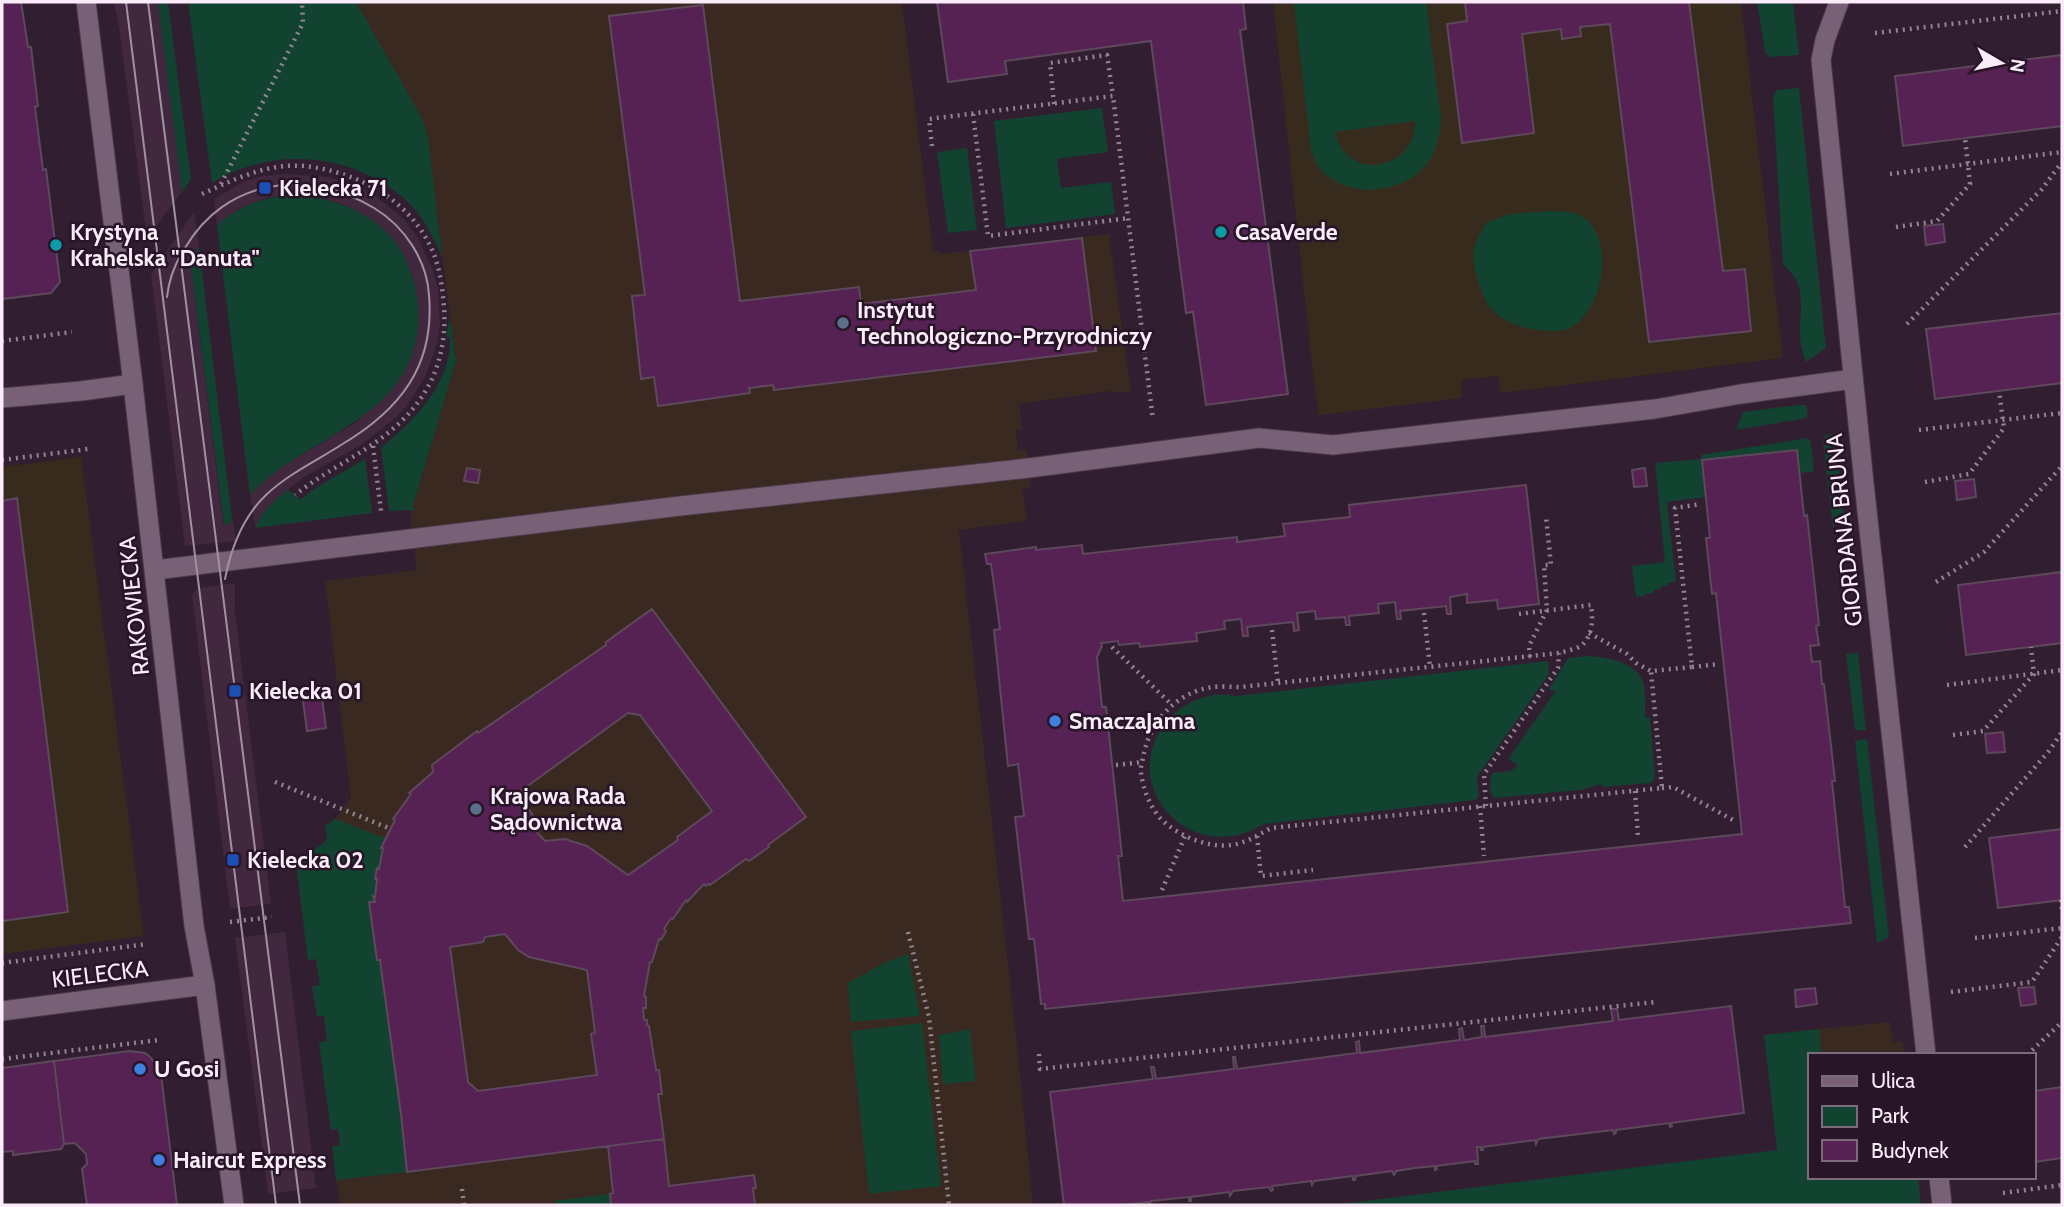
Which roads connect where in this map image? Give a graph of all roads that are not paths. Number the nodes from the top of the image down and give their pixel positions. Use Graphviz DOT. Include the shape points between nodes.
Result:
graph roads {
  1 [pos="86,2"];
  2 [pos="1839,2"];
  3 [pos="1853,379"];
  4 [pos="133,384"];
  5 [pos="2,398"];
  6 [pos="155,570"];
  7 [pos="205,985"];
  8 [pos="2,1011"];
  9 [pos="1926,1053"];
  10 [pos="1939,1179"];
  11 [pos="234,1205"];
  12 [pos="1942,1205"];
  1 -- 4 [label="street, RAKOWIECKA"];
  2 -- 3 [label="street, GIORDANA BRUNA" via="1821,60"];
  3 -- 6 [label="street" via="1644,410 1333,445 1259,438"];
  3 -- 9 [label="street, GIORDANA BRUNA"];
  4 -- 5 [label="street"];
  4 -- 6 [label="street, RAKOWIECKA"];
  6 -- 7 [label="street, RAKOWIECKA" via="194,926"];
  7 -- 8 [label="street, KIELECKA"];
  7 -- 11 [label="street, RAKOWIECKA"];
  10 -- 12 [label="street"];
}
